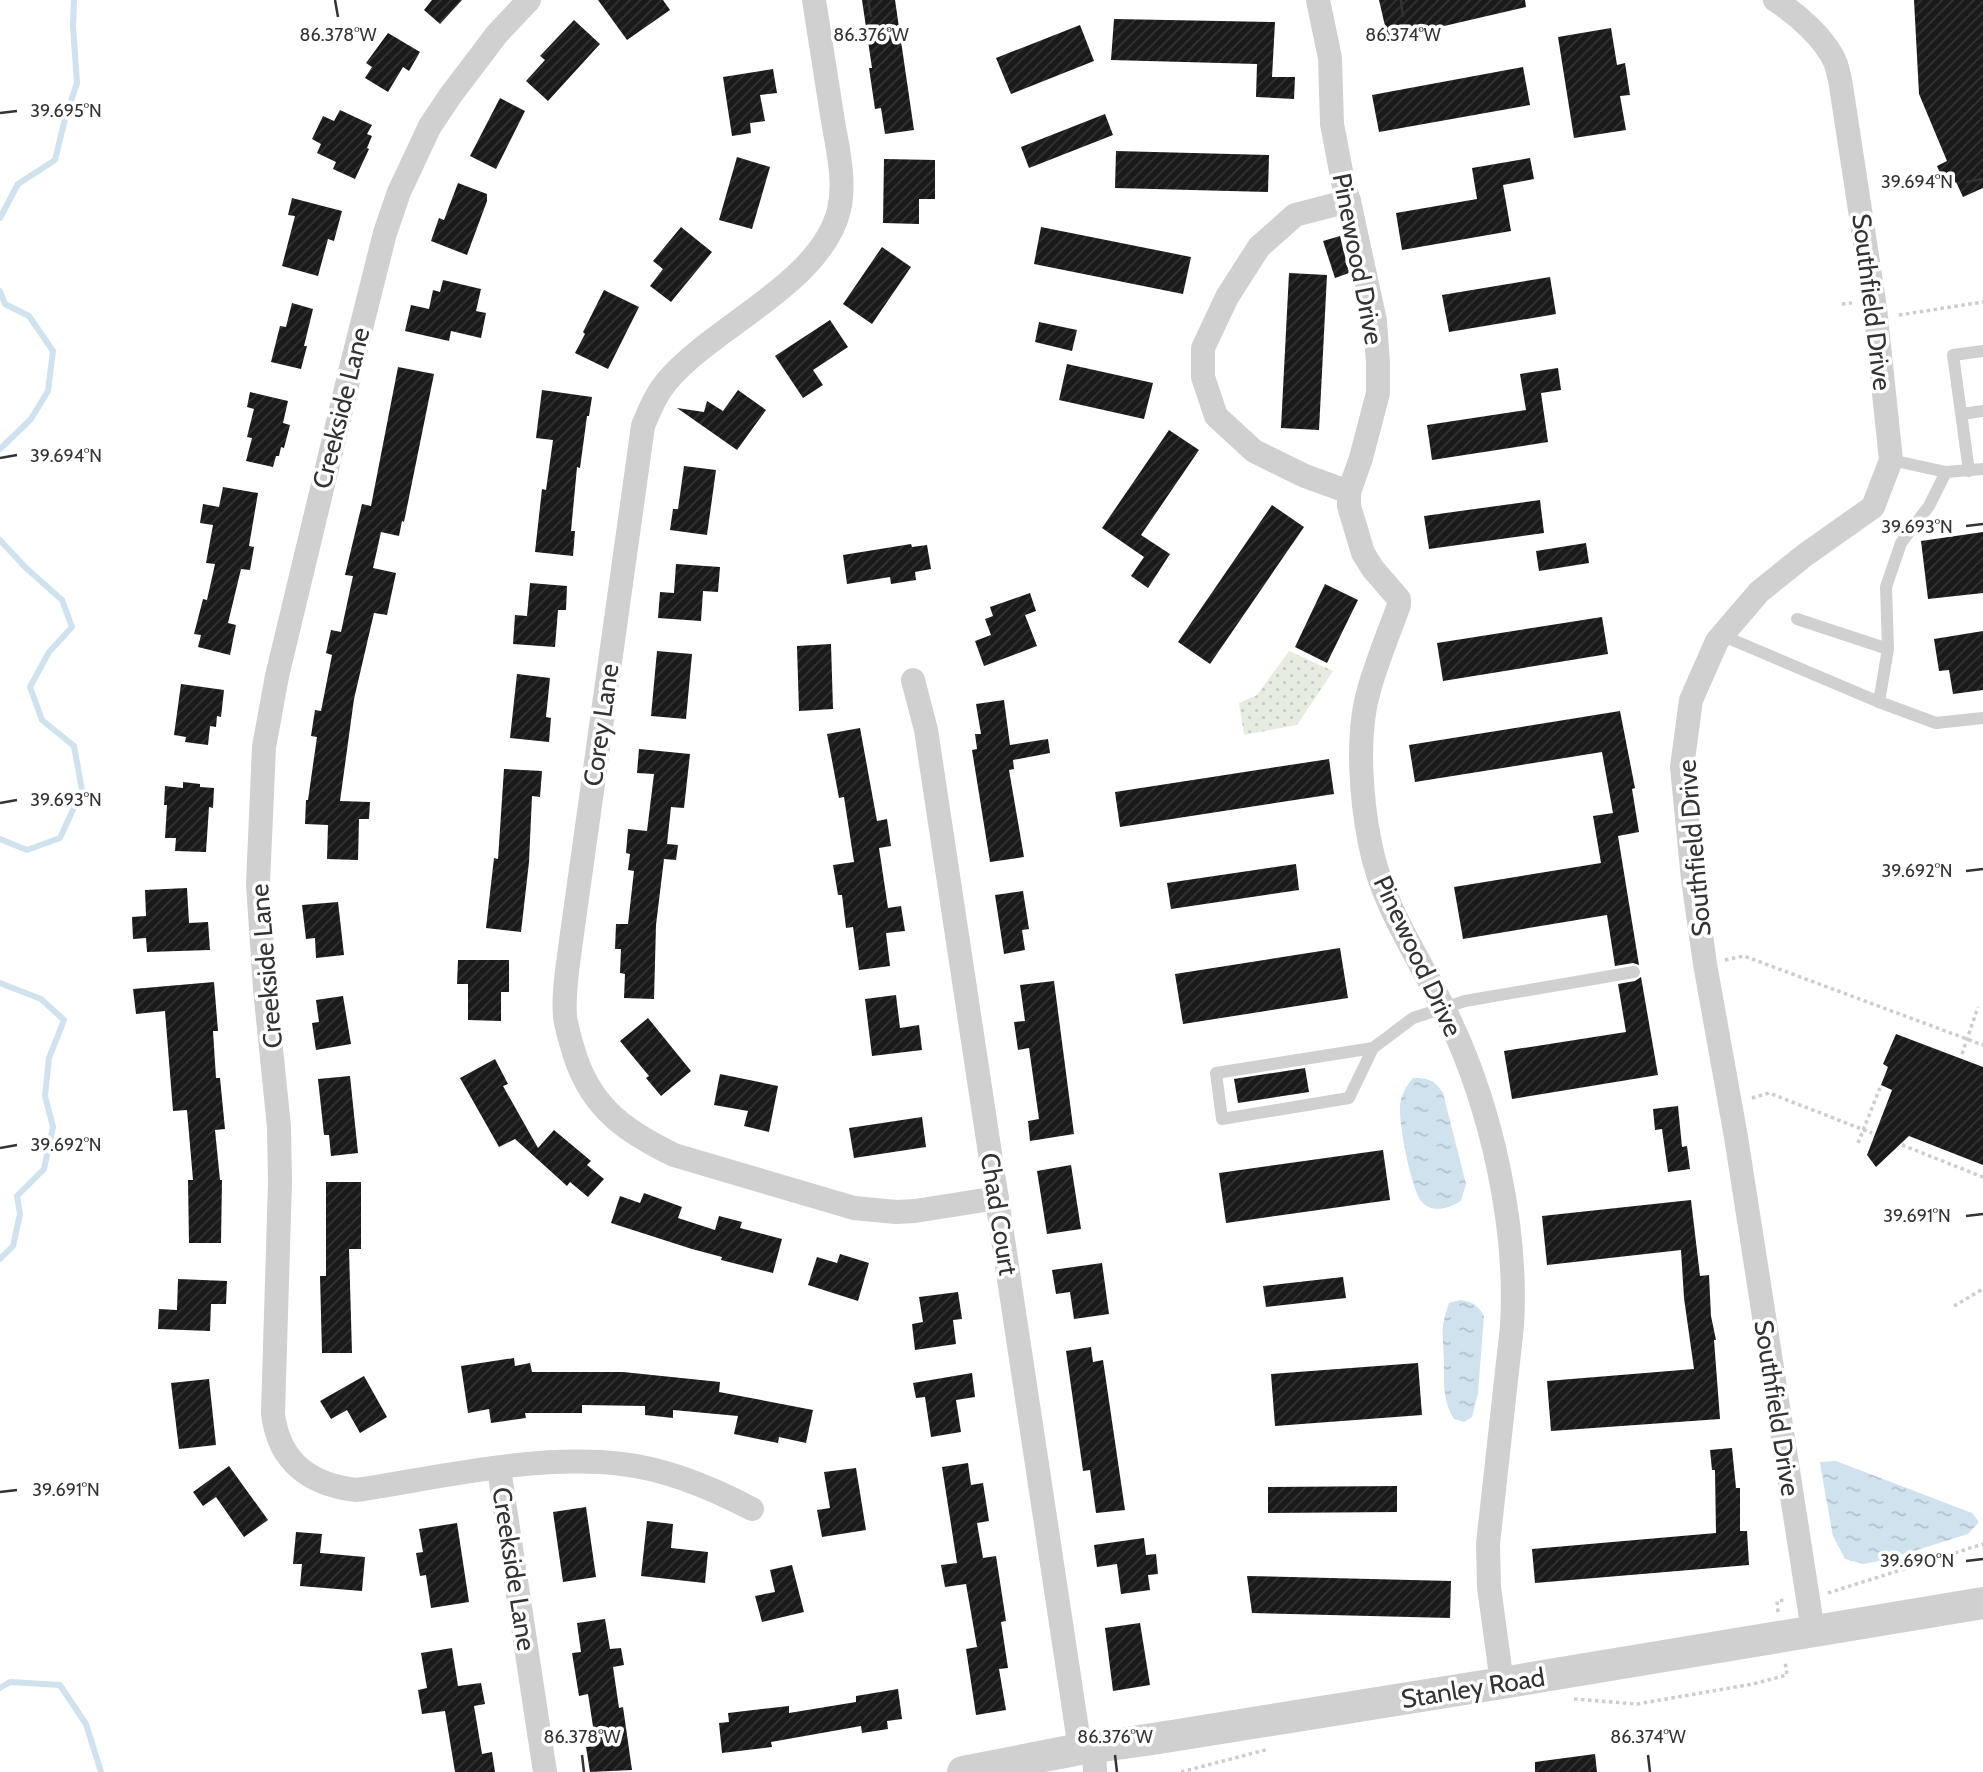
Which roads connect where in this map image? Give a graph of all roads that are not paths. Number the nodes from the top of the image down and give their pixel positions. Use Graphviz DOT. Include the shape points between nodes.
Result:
graph roads {
  1 [pos="529,0"];
  2 [pos="814,0"];
  3 [pos="1318,0"];
  4 [pos="1775,0"];
  5 [pos="1349,201"];
  6 [pos="1983,351"];
  7 [pos="1983,411"];
  8 [pos="1962,414"];
  9 [pos="1891,460"];
  10 [pos="1983,469"];
  11 [pos="1969,471"];
  12 [pos="1946,472"];
  13 [pos="1349,492"];
  14 [pos="1797,619"];
  15 [pos="1721,635"];
  16 [pos="1888,649"];
  17 [pos="913,680"];
  18 [pos="1879,702"];
  19 [pos="1983,718"];
  20 [pos="1634,972"];
  21 [pos="1444,1009"];
  22 [pos="1373,1048"];
  23 [pos="997,1198"];
  24 [pos="499,1469"];
  25 [pos="752,1509"];
  26 [pos="1983,1602"];
  27 [pos="1813,1631"];
  28 [pos="1503,1683"];
  29 [pos="1090,1756"];
  30 [pos="545,1772"];
  31 [pos="963,1772"];
  1 -- 24 [label="street, Creekside Lane" via="497,34 430,126 385,233 277,677 264,747 258,848 264,976 279,1127 273,1414 281,1446 315,1478 338,1488 357,1490"];
  2 -- 23 [label="street, Corey Lane" via="839,160 839,210 830,233 800,272 681,365 653,399 643,426 571,941 565,1019 593,1096 627,1128 674,1155 854,1208 915,1211"];
  3 -- 5 [label="street, Pinewood Drive" via="1330,58 1332,124"];
  4 -- 9 [label="street, Southfield Drive" via="1818,38 1835,62 1842,86 1875,309"];
  5 -- 13 [label="street, Pinewood Drive" via="1375,321 1378,393"];
  5 -- 13 [label="street" via="1295,215 1259,247 1227,297 1203,348 1203,377 1216,416 1254,451"];
  6 -- 8 [label="lane" via="1953,355"];
  7 -- 8 [label="lane"];
  8 -- 11 [label="lane"];
  9 -- 12 [label="lane"];
  9 -- 15 [label="street, Southfield Drive" via="1873,507 1759,592"];
  10 -- 11 [label="lane"];
  11 -- 12 [label="lane"];
  12 -- 16 [label="lane" via="1929,506 1901,544 1886,587"];
  13 -- 21 [label="street, Pinewood Drive" via="1363,553 1399,599 1368,691 1363,729 1362,785 1369,843 1391,908"];
  14 -- 16 [label="lane"];
  15 -- 18 [label="lane"];
  15 -- 27 [label="street, Southfield Drive" via="1691,700 1682,767 1705,964"];
  16 -- 18 [label="lane"];
  17 -- 23 [label="street, Chad Court" via="926,730"];
  18 -- 19 [label="lane" via="1936,723"];
  20 -- 21 [label="lane" via="1465,1001"];
  21 -- 22 [label="lane" via="1413,1018"];
  21 -- 28 [label="street, Pinewood Drive" via="1465,1056 1492,1140 1514,1291 1488,1544 1489,1587"];
  22 -- 22 [label="lane" via="1216,1073 1222,1119 1349,1098"];
  23 -- 29 [label="street, Chad Court"];
  24 -- 25 [label="street" via="550,1461 624,1464 724,1494"];
  24 -- 30 [label="street, Creekside Lane"];
  26 -- 27 [label="street, Stanley Road"];
  27 -- 28 [label="street, Stanley Road"];
  28 -- 29 [label="street, Stanley Road"];
  29 -- 31 [label="street, Stanley Road"];
}
